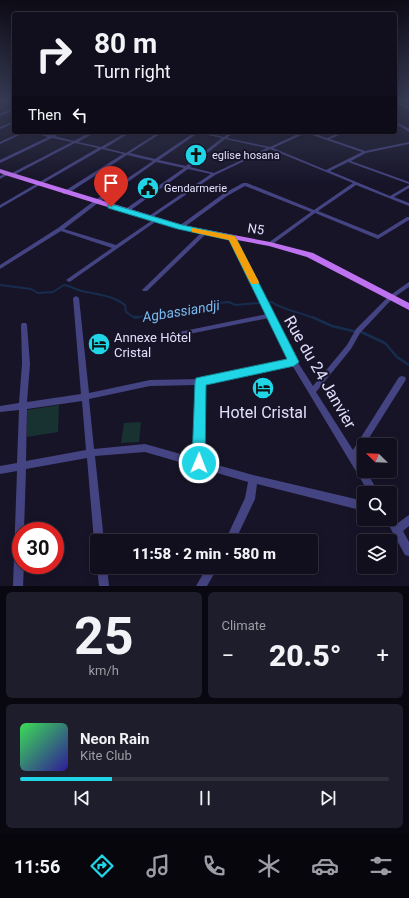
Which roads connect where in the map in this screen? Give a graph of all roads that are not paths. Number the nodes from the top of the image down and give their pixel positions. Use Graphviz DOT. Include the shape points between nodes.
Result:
graph roads {
  1 [pos="20,134"];
  2 [pos="40,134"];
  3 [pos="57,134"];
  4 [pos="90,134"];
  5 [pos="126,134"];
  6 [pos="158,134"];
  7 [pos="194,134"];
  8 [pos="207,134"];
  9 [pos="230,134"];
  10 [pos="302,134"];
  11 [pos="312,134"];
  12 [pos="339,134"];
  13 [pos="52,137"];
  14 [pos="226,138"];
  15 [pos="326,139"];
  16 [pos="74,142"];
  17 [pos="0,143"];
  18 [pos="407,144"];
  19 [pos="102,148"];
  20 [pos="270,148"];
  21 [pos="409,148"];
  22 [pos="366,152"];
  23 [pos="128,154"];
  24 [pos="154,161"];
  25 [pos="348,161"];
  26 [pos="0,162"];
  27 [pos="187,168"];
  28 [pos="327,170"];
  29 [pos="214,174"];
  30 [pos="4,175"];
  31 [pos="356,183"];
  32 [pos="38,184"];
  33 [pos="409,185"];
  34 [pos="65,192"];
  35 [pos="391,198"];
  36 [pos="96,202"];
  37 [pos="409,205"];
  38 [pos="0,207"];
  39 [pos="126,211"];
  40 [pos="314,211"];
  41 [pos="148,218"];
  42 [pos="409,218"];
  43 [pos="156,220"];
  44 [pos="181,227"];
  45 [pos="60,229"];
  46 [pos="205,232"];
  47 [pos="232,238"];
  48 [pos="270,244"];
  49 [pos="115,247"];
  50 [pos="1,265"];
  51 [pos="69,280"];
  52 [pos="409,284"];
  53 [pos="145,290"];
  54 [pos="391,297"];
  55 [pos="76,298"];
  56 [pos="409,307"];
  57 [pos="270,315"];
  58 [pos="24,325"];
  59 [pos="184,332"];
  60 [pos="294,362"];
  61 [pos="402,380"];
  62 [pos="200,382"];
  63 [pos="312,392"];
  64 [pos="86,397"];
  65 [pos="23,406"];
  66 [pos="0,409"];
  67 [pos="90,453"];
  68 [pos="351,455"];
  69 [pos="199,463"];
  70 [pos="22,466"];
  71 [pos="0,470"];
  72 [pos="253,479"];
  73 [pos="370,486"];
  74 [pos="357,504"];
  75 [pos="409,520"];
  76 [pos="394,526"];
  77 [pos="397,530"];
  78 [pos="99,534"];
  79 [pos="233,534"];
  80 [pos="409,551"];
  81 [pos="103,574"];
  82 [pos="209,574"];
  83 [pos="18,586"];
  84 [pos="104,586"];
  85 [pos="201,586"];
  1 -- 17 [label="street"];
  2 -- 13 [label="street"];
  3 -- 13 [label="street"];
  4 -- 16 [label="street"];
  5 -- 19 [label="street"];
  6 -- 23 [label="street"];
  7 -- 24 [label="street"];
  8 -- 14 [label="street"];
  9 -- 14 [label="street"];
  10 -- 20 [label="street"];
  11 -- 15 [label="street"];
  12 -- 15 [label="street"];
  13 -- 16 [label="street"];
  13 -- 26 [label="street"];
  14 -- 20 [label="street"];
  14 -- 27 [label="street"];
  15 -- 22 [label="street"];
  16 -- 19 [label="street"];
  16 -- 30 [label="street"];
  18 -- 21 [label="street"];
  18 -- 22 [label="street"];
  19 -- 23 [label="street"];
  19 -- 32 [label="street"];
  20 -- 28 [label="street"];
  20 -- 29 [label="street"];
  22 -- 25 [label="street"];
  23 -- 24 [label="street"];
  23 -- 34 [label="street"];
  24 -- 27 [label="street"];
  24 -- 36 [label="street"];
  25 -- 28 [label="street"];
  25 -- 33 [label="street"];
  27 -- 29 [label="street"];
  27 -- 39 [label="street"];
  28 -- 31 [label="street"];
  29 -- 41 [label="street"];
  30 -- 32 [label="main road, N5 / N5"];
  31 -- 35 [label="street"];
  31 -- 40 [label="street"];
  32 -- 34 [label="main road, N5 / N5"];
  32 -- 38 [label="street"];
  33 -- 35 [label="street"];
  34 -- 36 [label="main road, N5 / N5"];
  35 -- 37 [label="street"];
  36 -- 39 [label="main road, N5 / N5"];
  36 -- 45 [label="street"];
  39 -- 41 [label="main road, N5 / N5"];
  40 -- 42 [label="street" via="378,237"];
  40 -- 44 [label="street" via="243,184"];
  40 -- 48 [label="street"];
  41 -- 43 [label="main road, N5 / N5"];
  43 -- 44 [label="main road, N5 / N5"];
  43 -- 49 [label="street"];
  44 -- 46 [label="main road, N5 / N5"];
  45 -- 49 [label="street"];
  45 -- 50 [label="street"];
  46 -- 47 [label="main road, N5 / N5"];
  46 -- 53 [label="street"];
  47 -- 48 [label="main road, N5 / N5"];
  47 -- 57 [label="street, Rue du 24 Janvier"];
  48 -- 54 [label="main road, N5 / N5" via="310,255"];
  49 -- 51 [label="street"];
  52 -- 54 [label="street"];
  54 -- 56 [label="main road, N5 / N5"];
  54 -- 63 [label="street" via="358,331 349,347"];
  55 -- 64 [label="street"];
  57 -- 59 [label="street"];
  57 -- 60 [label="street, Rue du 24 Janvier"];
  58 -- 65 [label="street" via="26,364"];
  60 -- 62 [label="street"];
  60 -- 63 [label="street, Rue du 24 Janvier"];
  61 -- 68 [label="street" via="355,454"];
  62 -- 64 [label="street" via="150,383"];
  62 -- 69 [label="street"];
  63 -- 68 [label="street, Rue du 24 Janvier"];
  64 -- 65 [label="street"];
  64 -- 67 [label="street"];
  65 -- 66 [label="street"];
  65 -- 70 [label="street"];
  67 -- 69 [label="street" via="145,448"];
  67 -- 70 [label="street"];
  67 -- 78 [label="street"];
  68 -- 73 [label="street, Rue du 24 Janvier"];
  69 -- 72 [label="street"];
  70 -- 71 [label="street"];
  70 -- 83 [label="street"];
  72 -- 74 [label="street"];
  72 -- 79 [label="street" via="250,499"];
  75 -- 77 [label="street"];
  76 -- 77 [label="street"];
  77 -- 80 [label="street"];
  81 -- 84 [label="street"];
  82 -- 85 [label="street"];
}
